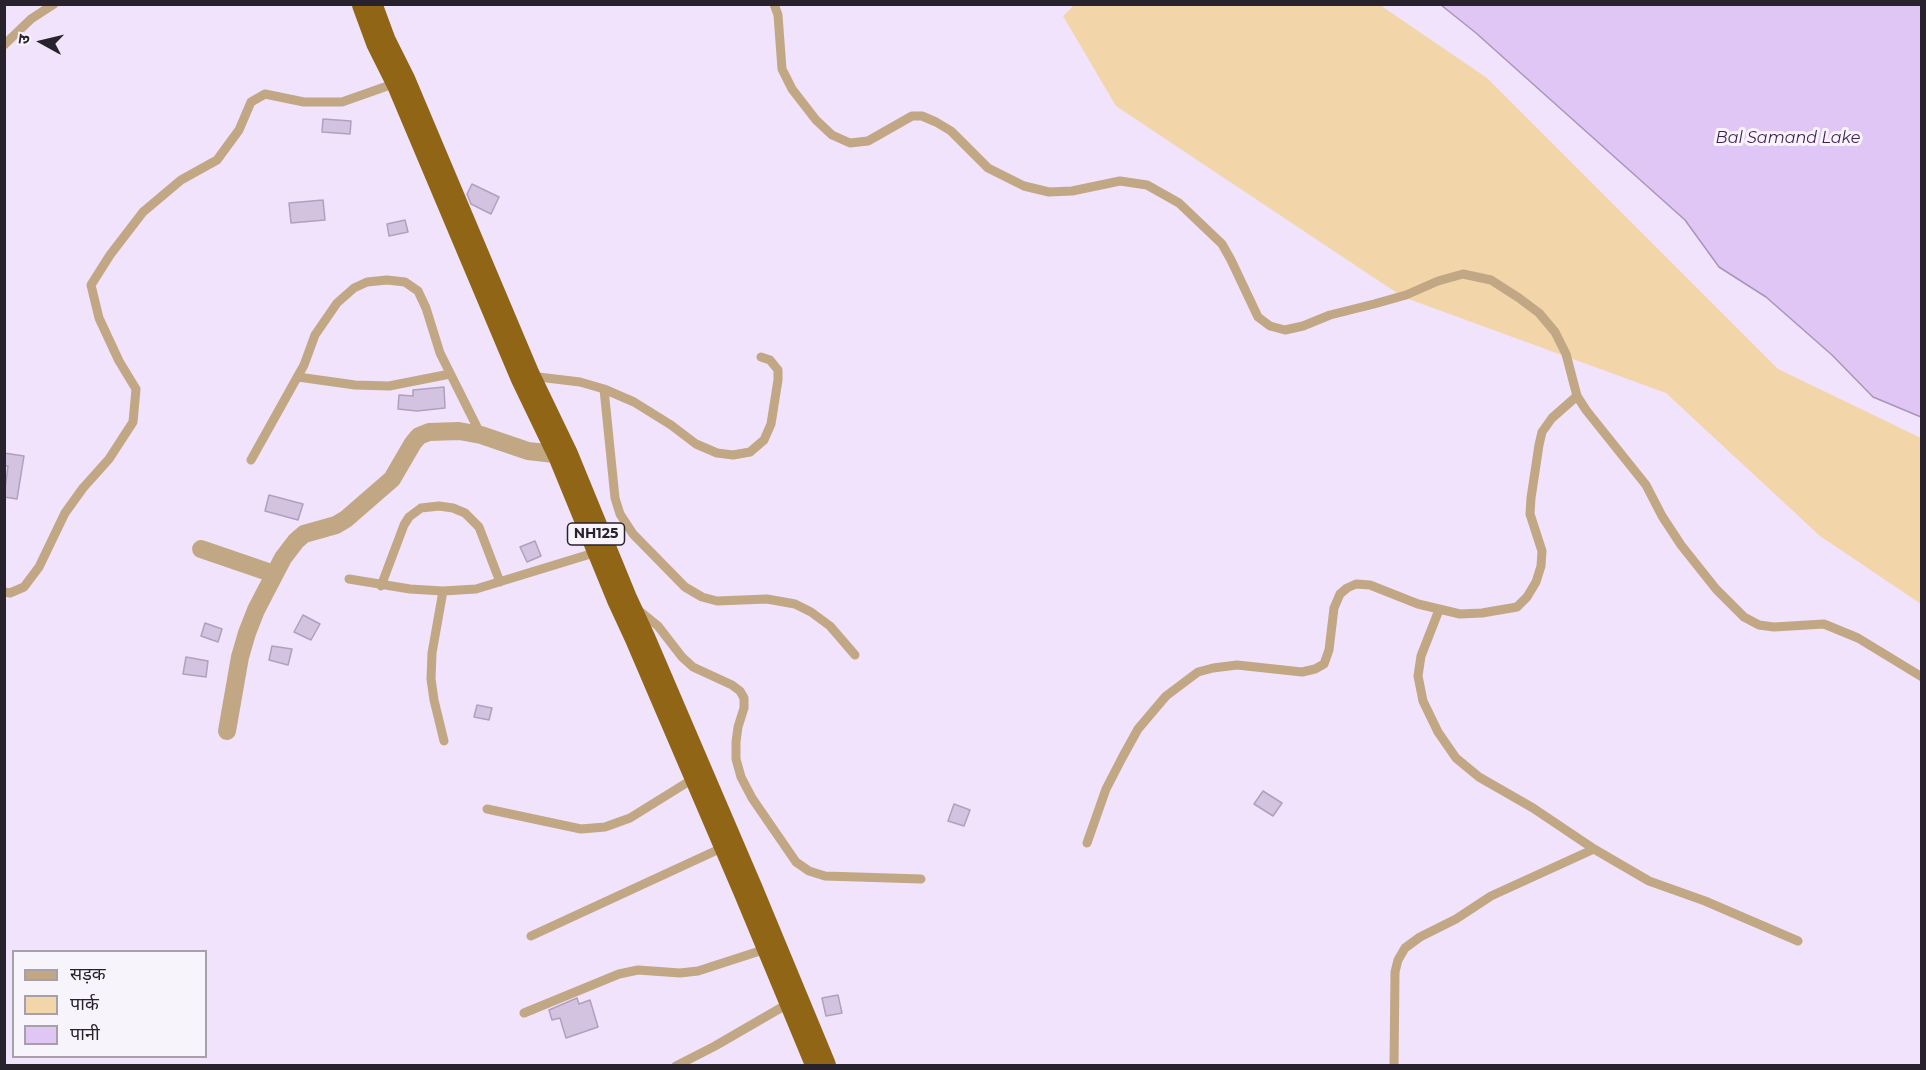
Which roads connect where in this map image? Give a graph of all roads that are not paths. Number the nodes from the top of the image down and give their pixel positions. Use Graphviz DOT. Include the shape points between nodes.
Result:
graph roads {
  1 [pos="54,4"];
  2 [pos="367,4"];
  3 [pos="774,4"];
  4 [pos="4,45"];
  5 [pos="401,82"];
  6 [pos="761,357"];
  7 [pos="450,375"];
  8 [pos="525,375"];
  9 [pos="298,377"];
  10 [pos="604,389"];
  11 [pos="1577,396"];
  12 [pos="481,435"];
  13 [pos="563,455"];
  14 [pos="251,460"];
  15 [pos="201,549"];
  16 [pos="603,550"];
  17 [pos="274,574"];
  18 [pos="349,579"];
  19 [pos="500,582"];
  20 [pos="381,586"];
  21 [pos="442,591"];
  22 [pos="4,592"];
  23 [pos="622,599"];
  24 [pos="1439,610"];
  25 [pos="855,655"];
  26 [pos="1922,677"];
  27 [pos="227,731"];
  28 [pos="444,741"];
  29 [pos="698,776"];
  30 [pos="487,809"];
  31 [pos="1087,843"];
  32 [pos="728,845"];
  33 [pos="1594,849"];
  34 [pos="921,879"];
  35 [pos="531,936"];
  36 [pos="1798,941"];
  37 [pos="771,947"];
  38 [pos="793,1001"];
  39 [pos="524,1013"];
  40 [pos="676,1065"];
  41 [pos="821,1065"];
  42 [pos="1394,1065"];
  1 -- 4 [label="lane"];
  2 -- 5 [label="highway, NH125"];
  3 -- 11 [label="lane" via="782,69 792,89 832,135 850,142 868,141 912,116 922,116 951,131 988,168 1024,186 1049,192 1120,181 1147,186 1179,203 1222,244 1258,317 1269,326 1285,330 1464,274 1491,280 1539,313 1555,332 1566,354"];
  5 -- 8 [label="highway, NH125"];
  5 -- 22 [label="lane" via="342,102 304,102 265,94 251,102 239,130 217,160 173,186 143,212 116,246 91,285 99,318 136,389 133,422 65,513 39,567 24,587"];
  6 -- 10 [label="lane" via="770,360 778,370 778,380 771,424 764,440 750,452 717,453 696,444 634,402"];
  7 -- 9 [label="lane" via="389,386"];
  7 -- 9 [label="lane" via="418,291 405,282 387,280 367,282 337,303 315,335"];
  7 -- 12 [label="lane"];
  8 -- 10 [label="lane"];
  8 -- 13 [label="highway, NH125"];
  9 -- 14 [label="lane"];
  10 -- 25 [label="lane" via="615,498 633,534 685,587 702,597 795,604 830,627"];
  11 -- 24 [label="lane" via="1542,432 1530,514 1542,551 1541,566 1527,597 1517,607 1508,609 1460,614"];
  11 -- 26 [label="lane" via="1646,485 1681,545 1744,617 1774,627 1824,624 1858,638"];
  12 -- 13 [label="street" via="528,451"];
  12 -- 17 [label="street" via="459,431 419,436 392,479 346,519 304,534"];
  13 -- 16 [label="highway, NH125"];
  15 -- 17 [label="street"];
  16 -- 19 [label="lane"];
  16 -- 23 [label="highway, NH125"];
  17 -- 27 [label="street" via="256,610 240,657"];
  18 -- 20 [label="lane"];
  19 -- 20 [label="lane" via="479,527 465,513 439,506 422,508 409,517"];
  19 -- 21 [label="lane" via="476,590"];
  20 -- 21 [label="lane"];
  21 -- 28 [label="lane" via="431,679"];
  23 -- 29 [label="highway, NH125"];
  23 -- 34 [label="lane" via="658,626 693,667 740,691 744,708 736,759 741,777 796,862 825,876"];
  24 -- 31 [label="lane" via="1370,585 1356,584 1340,594 1334,608 1329,650 1324,664 1316,669 1302,672 1237,665 1198,672 1166,696 1138,729 1106,789"];
  24 -- 33 [label="lane" via="1418,675 1423,701 1438,732 1456,758 1479,777"];
  29 -- 30 [label="lane" via="630,818 604,827 581,829"];
  29 -- 32 [label="highway, NH125"];
  32 -- 35 [label="lane"];
  32 -- 37 [label="highway, NH125"];
  33 -- 36 [label="lane" via="1649,881"];
  33 -- 42 [label="lane" via="1491,896 1405,948 1395,972"];
  37 -- 38 [label="highway, NH125"];
  37 -- 39 [label="lane" via="698,971 638,970 619,974"];
  38 -- 40 [label="lane"];
  38 -- 41 [label="highway, NH125"];
}
